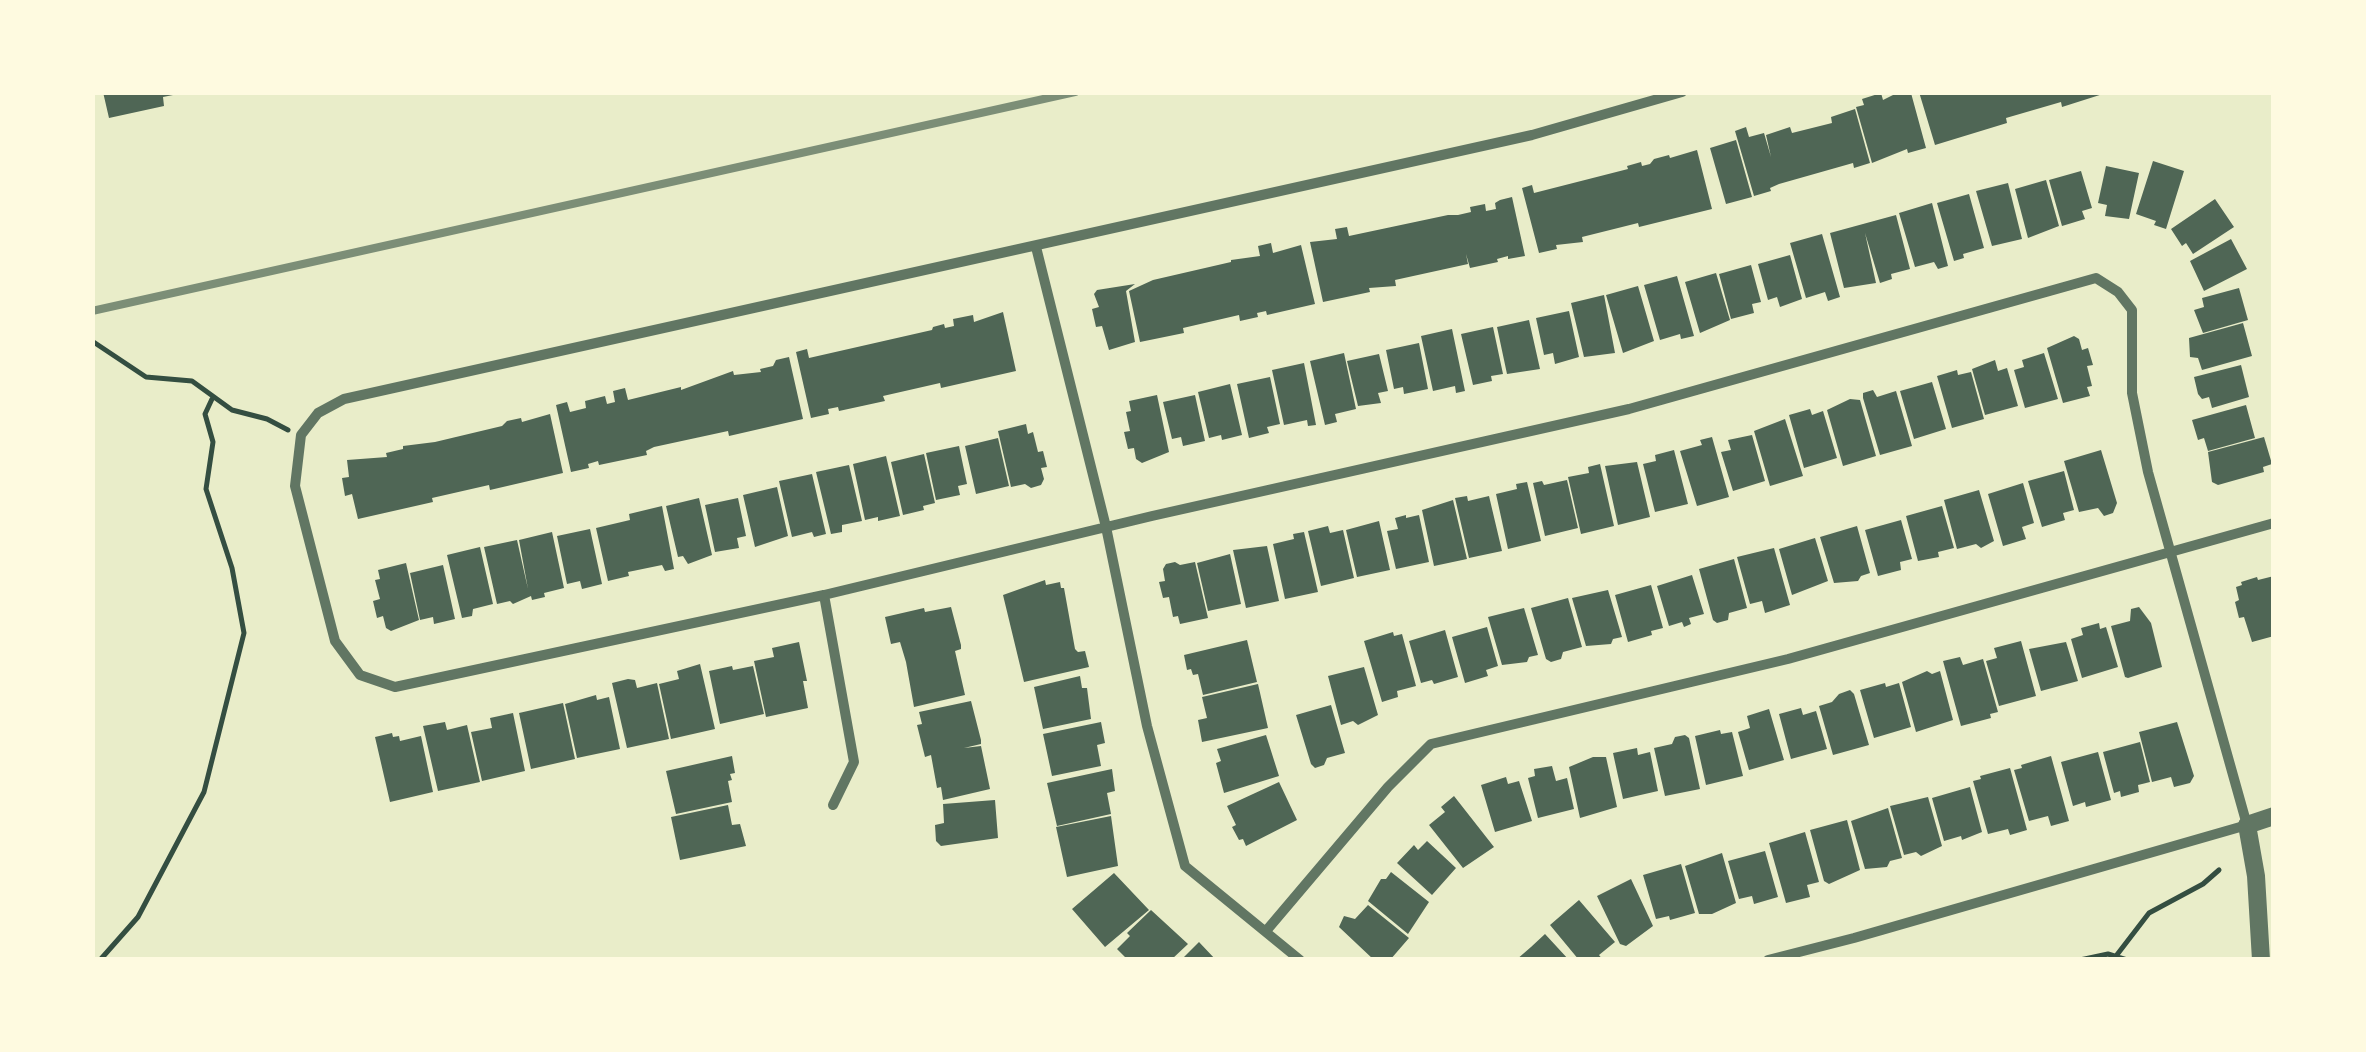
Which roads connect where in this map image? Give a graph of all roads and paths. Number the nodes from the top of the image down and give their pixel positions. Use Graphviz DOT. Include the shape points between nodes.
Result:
graph roads {
  1 [pos="1682,92"];
  2 [pos="1036,247"];
  3 [pos="92,341"];
  4 [pos="212,398"];
  5 [pos="300,436"];
  6 [pos="2274,523"];
  7 [pos="1106,527"];
  8 [pos="2170,552"];
  9 [pos="824,596"];
  10 [pos="834,805"];
  11 [pos="2274,816"];
  12 [pos="2247,825"];
  13 [pos="2219,870"];
  14 [pos="1266,932"];
  15 [pos="1825,945"];
  16 [pos="2116,956"];
  17 [pos="2088,959"];
  18 [pos="100,960"];
  19 [pos="1300,960"];
  20 [pos="1768,960"];
  21 [pos="1829,960"];
  22 [pos="2080,960"];
  23 [pos="2127,960"];
  24 [pos="2261,960"];
  1 -- 2 [label="street" via="1532,134"];
  2 -- 5 [label="street" via="344,399 318,412"];
  2 -- 7 [label="street"];
  3 -- 4 [label="path" via="146,377 192,380"];
  4 -- 5 [label="path"];
  4 -- 18 [label="path" via="205,414 214,442 206,489 244,633 204,792 138,918"];
  5 -- 9 [label="street" via="295,486 335,641 360,675 394,687"];
  6 -- 8 [label="street"];
  7 -- 8 [label="street" via="1629,409 2096,278 2132,310 2132,393"];
  7 -- 9 [label="street"];
  7 -- 14 [label="street" via="1147,726 1185,866"];
  8 -- 12 [label="street"];
  8 -- 14 [label="street" via="1788,659 1430,744"];
  9 -- 10 [label="street" via="854,762"];
  11 -- 12 [label="street"];
  12 -- 15 [label="street"];
  12 -- 24 [label="street"];
  13 -- 16 [label="path" via="2148,913"];
  14 -- 19 [label="street"];
  15 -- 20 [label="street"];
  15 -- 21 [label="street"];
  16 -- 17 [label="path"];
  16 -- 23 [label="path"];
  17 -- 22 [label="path"];
}
